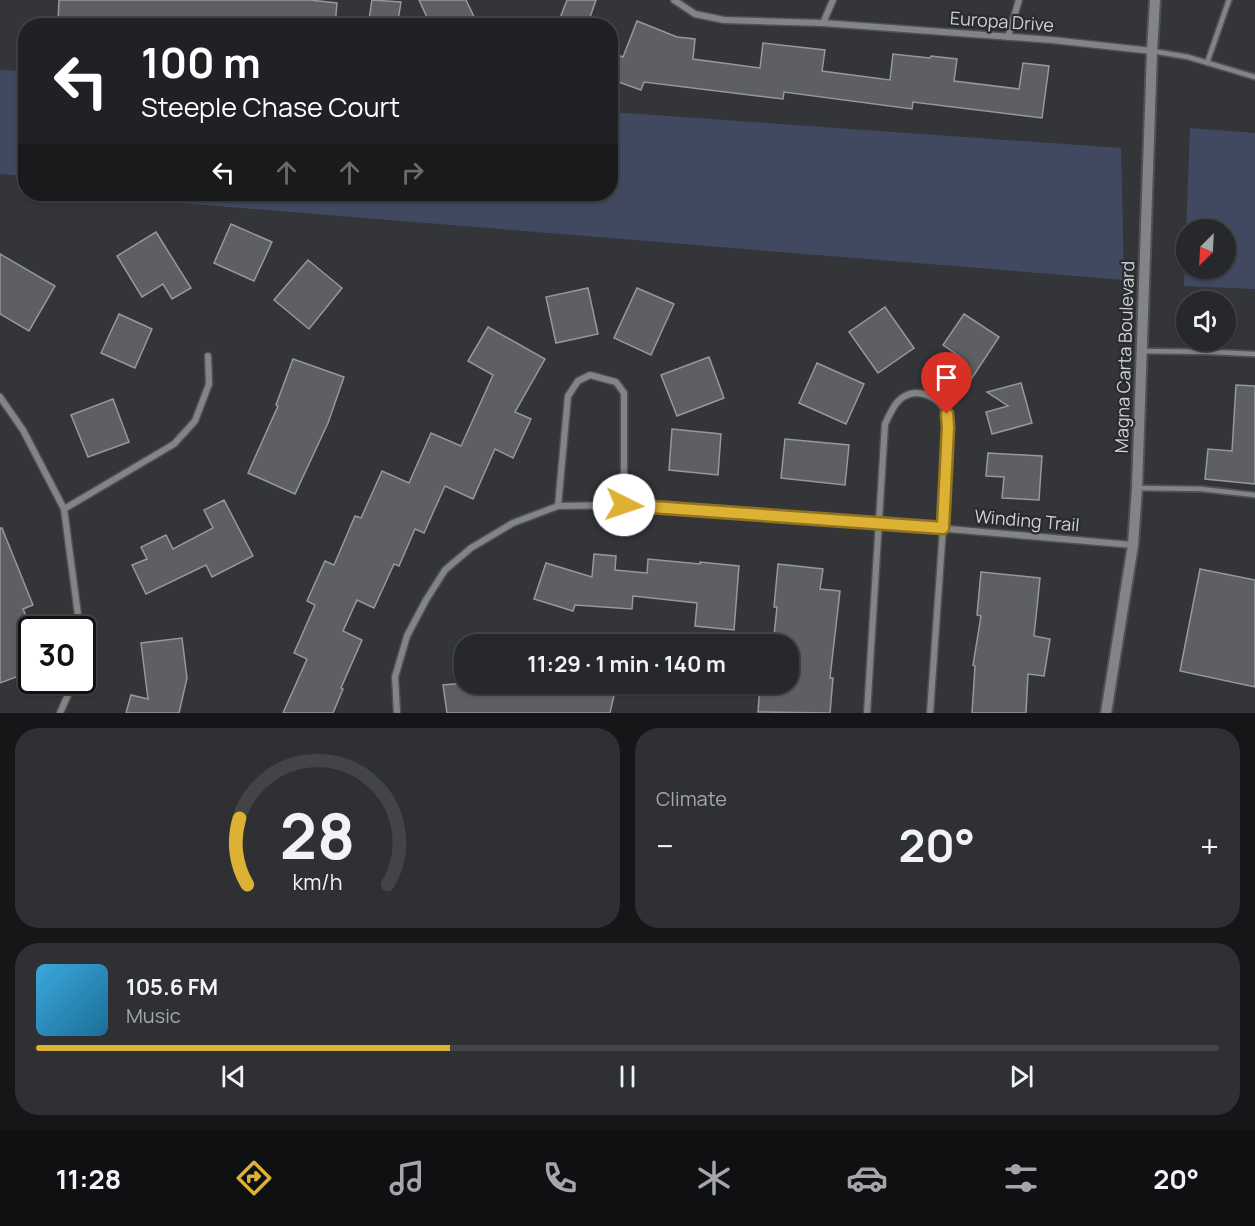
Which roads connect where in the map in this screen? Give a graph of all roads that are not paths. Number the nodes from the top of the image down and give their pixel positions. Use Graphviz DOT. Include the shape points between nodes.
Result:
graph roads {
  1 [pos="674,0"];
  2 [pos="833,0"];
  3 [pos="1019,0"];
  4 [pos="1155,0"];
  5 [pos="1229,0"];
  6 [pos="823,23"];
  7 [pos="1008,37"];
  8 [pos="1152,51"];
  9 [pos="1207,63"];
  10 [pos="1255,77"];
  11 [pos="1142,351"];
  12 [pos="1255,354"];
  13 [pos="208,356"];
  14 [pos="0,397"];
  15 [pos="1137,488"];
  16 [pos="1255,495"];
  17 [pos="624,505"];
  18 [pos="558,506"];
  19 [pos="64,509"];
  20 [pos="879,523"];
  21 [pos="943,528"];
  22 [pos="1133,545"];
  23 [pos="78,616"];
  24 [pos="68,694"];
  25 [pos="60,713"];
  26 [pos="397,713"];
  27 [pos="867,713"];
  28 [pos="930,713"];
  29 [pos="1106,713"];
  1 -- 6 [label="street, Europa Drive" via="695,14 724,20"];
  2 -- 6 [label="street"];
  3 -- 7 [label="street"];
  4 -- 8 [label="street, Magna Carta Boulevard"];
  5 -- 9 [label="lane"];
  6 -- 7 [label="street, Europa Drive"];
  7 -- 8 [label="street, Europa Drive"];
  8 -- 9 [label="lane"];
  8 -- 11 [label="street, Magna Carta Boulevard"];
  9 -- 10 [label="lane"];
  11 -- 12 [label="lane"];
  11 -- 15 [label="street, Magna Carta Boulevard"];
  13 -- 19 [label="street" via="209,384 195,421 174,444"];
  14 -- 19 [label="street" via="23,430"];
  15 -- 16 [label="lane"];
  15 -- 22 [label="street, Magna Carta Boulevard"];
  17 -- 18 [label="street, Winding Trail"];
  17 -- 18 [label="street" via="624,393 616,382 590,375 578,381 568,396"];
  17 -- 20 [label="street, Winding Trail"];
  18 -- 26 [label="street, Winding Trail" via="513,523 471,548 445,570 407,636 395,677"];
  19 -- 23 [label="street"];
  20 -- 21 [label="street, Winding Trail"];
  20 -- 21 [label="street" via="885,424 895,405 906,396 920,393 937,399 947,414"];
  20 -- 27 [label="street"];
  21 -- 22 [label="street, Winding Trail"];
  21 -- 28 [label="street"];
  22 -- 29 [label="street, Magna Carta Boulevard"];
  24 -- 25 [label="street"];
}
